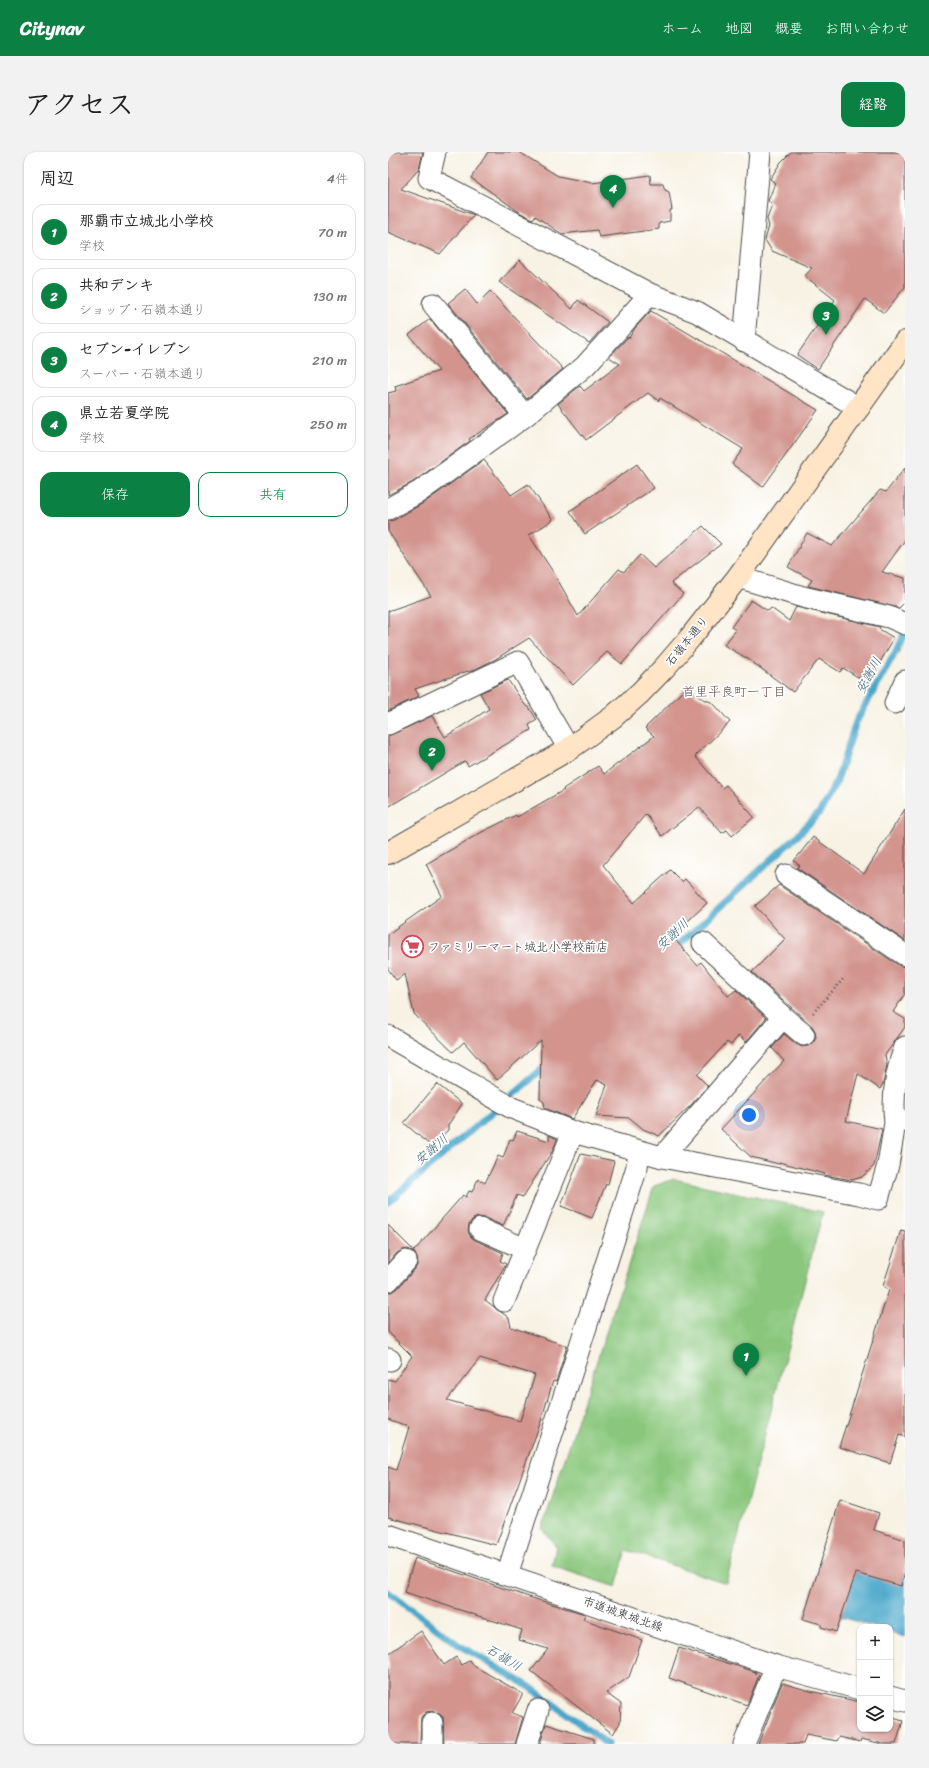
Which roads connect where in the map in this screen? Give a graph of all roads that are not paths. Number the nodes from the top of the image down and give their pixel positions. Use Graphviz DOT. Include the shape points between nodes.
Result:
graph roads {
  1 [pos="436,152"];
  2 [pos="760,152"];
  3 [pos="650,294"];
  4 [pos="433,304"];
  5 [pos="744,341"];
  6 [pos="905,342"];
  7 [pos="859,408"];
  8 [pos="525,416"];
  9 [pos="388,509"];
  10 [pos="738,577"];
  11 [pos="897,621"];
  12 [pos="905,681"];
  13 [pos="895,703"];
  14 [pos="388,724"];
  15 [pos="570,749"];
  16 [pos="388,853"];
  17 [pos="786,875"];
  18 [pos="703,943"];
  19 [pos="905,955"];
  20 [pos="388,1036"];
  21 [pos="905,1047"];
  22 [pos="900,1122"];
  23 [pos="573,1132"];
  24 [pos="639,1151"];
  25 [pos="662,1157"];
  26 [pos="480,1229"];
  27 [pos="525,1249"];
  28 [pos="406,1262"];
  29 [pos="388,1281"];
  30 [pos="504,1301"];
  31 [pos="388,1535"];
  32 [pos="507,1576"];
  33 [pos="776,1666"];
  34 [pos="857,1688"];
  35 [pos="893,1698"];
  36 [pos="905,1701"];
  37 [pos="538,1710"];
  38 [pos="432,1723"];
  39 [pos="432,1744"];
  40 [pos="527,1744"];
  41 [pos="744,1744"];
  1 -- 3 [label="street" via="429,178"];
  2 -- 5 [label="street"];
  3 -- 5 [label="street" via="697,312"];
  3 -- 8 [label="street" via="585,366"];
  4 -- 8 [label="street"];
  5 -- 7 [label="street"];
  6 -- 7 [label="main road, 石嶺本通り"];
  7 -- 10 [label="main road, 石嶺本通り"];
  8 -- 9 [label="street" via="419,492"];
  10 -- 11 [label="street"];
  10 -- 15 [label="main road, 石嶺本通り" via="690,638 645,688 613,717"];
  12 -- 13 [label="street"];
  14 -- 15 [label="street" via="518,662"];
  15 -- 16 [label="main road, 石嶺本通り"];
  17 -- 19 [label="street"];
  18 -- 25 [label="street" via="795,1027"];
  20 -- 23 [label="street" via="512,1108"];
  21 -- 22 [label="street" via="897,1069 893,1104"];
  22 -- 25 [label="street" via="878,1199"];
  23 -- 24 [label="street"];
  23 -- 27 [label="street"];
  24 -- 25 [label="street"];
  24 -- 32 [label="street" via="637,1167"];
  26 -- 27 [label="street"];
  27 -- 30 [label="street"];
  28 -- 29 [label="street"];
  31 -- 32 [label="street, 市道城東城北線"];
  32 -- 33 [label="street, 市道城東城北線"];
  33 -- 34 [label="street, 市道城東城北線"];
  33 -- 41 [label="street"];
  35 -- 36 [label="street"];
  37 -- 40 [label="street"];
  38 -- 39 [label="street"];
}
